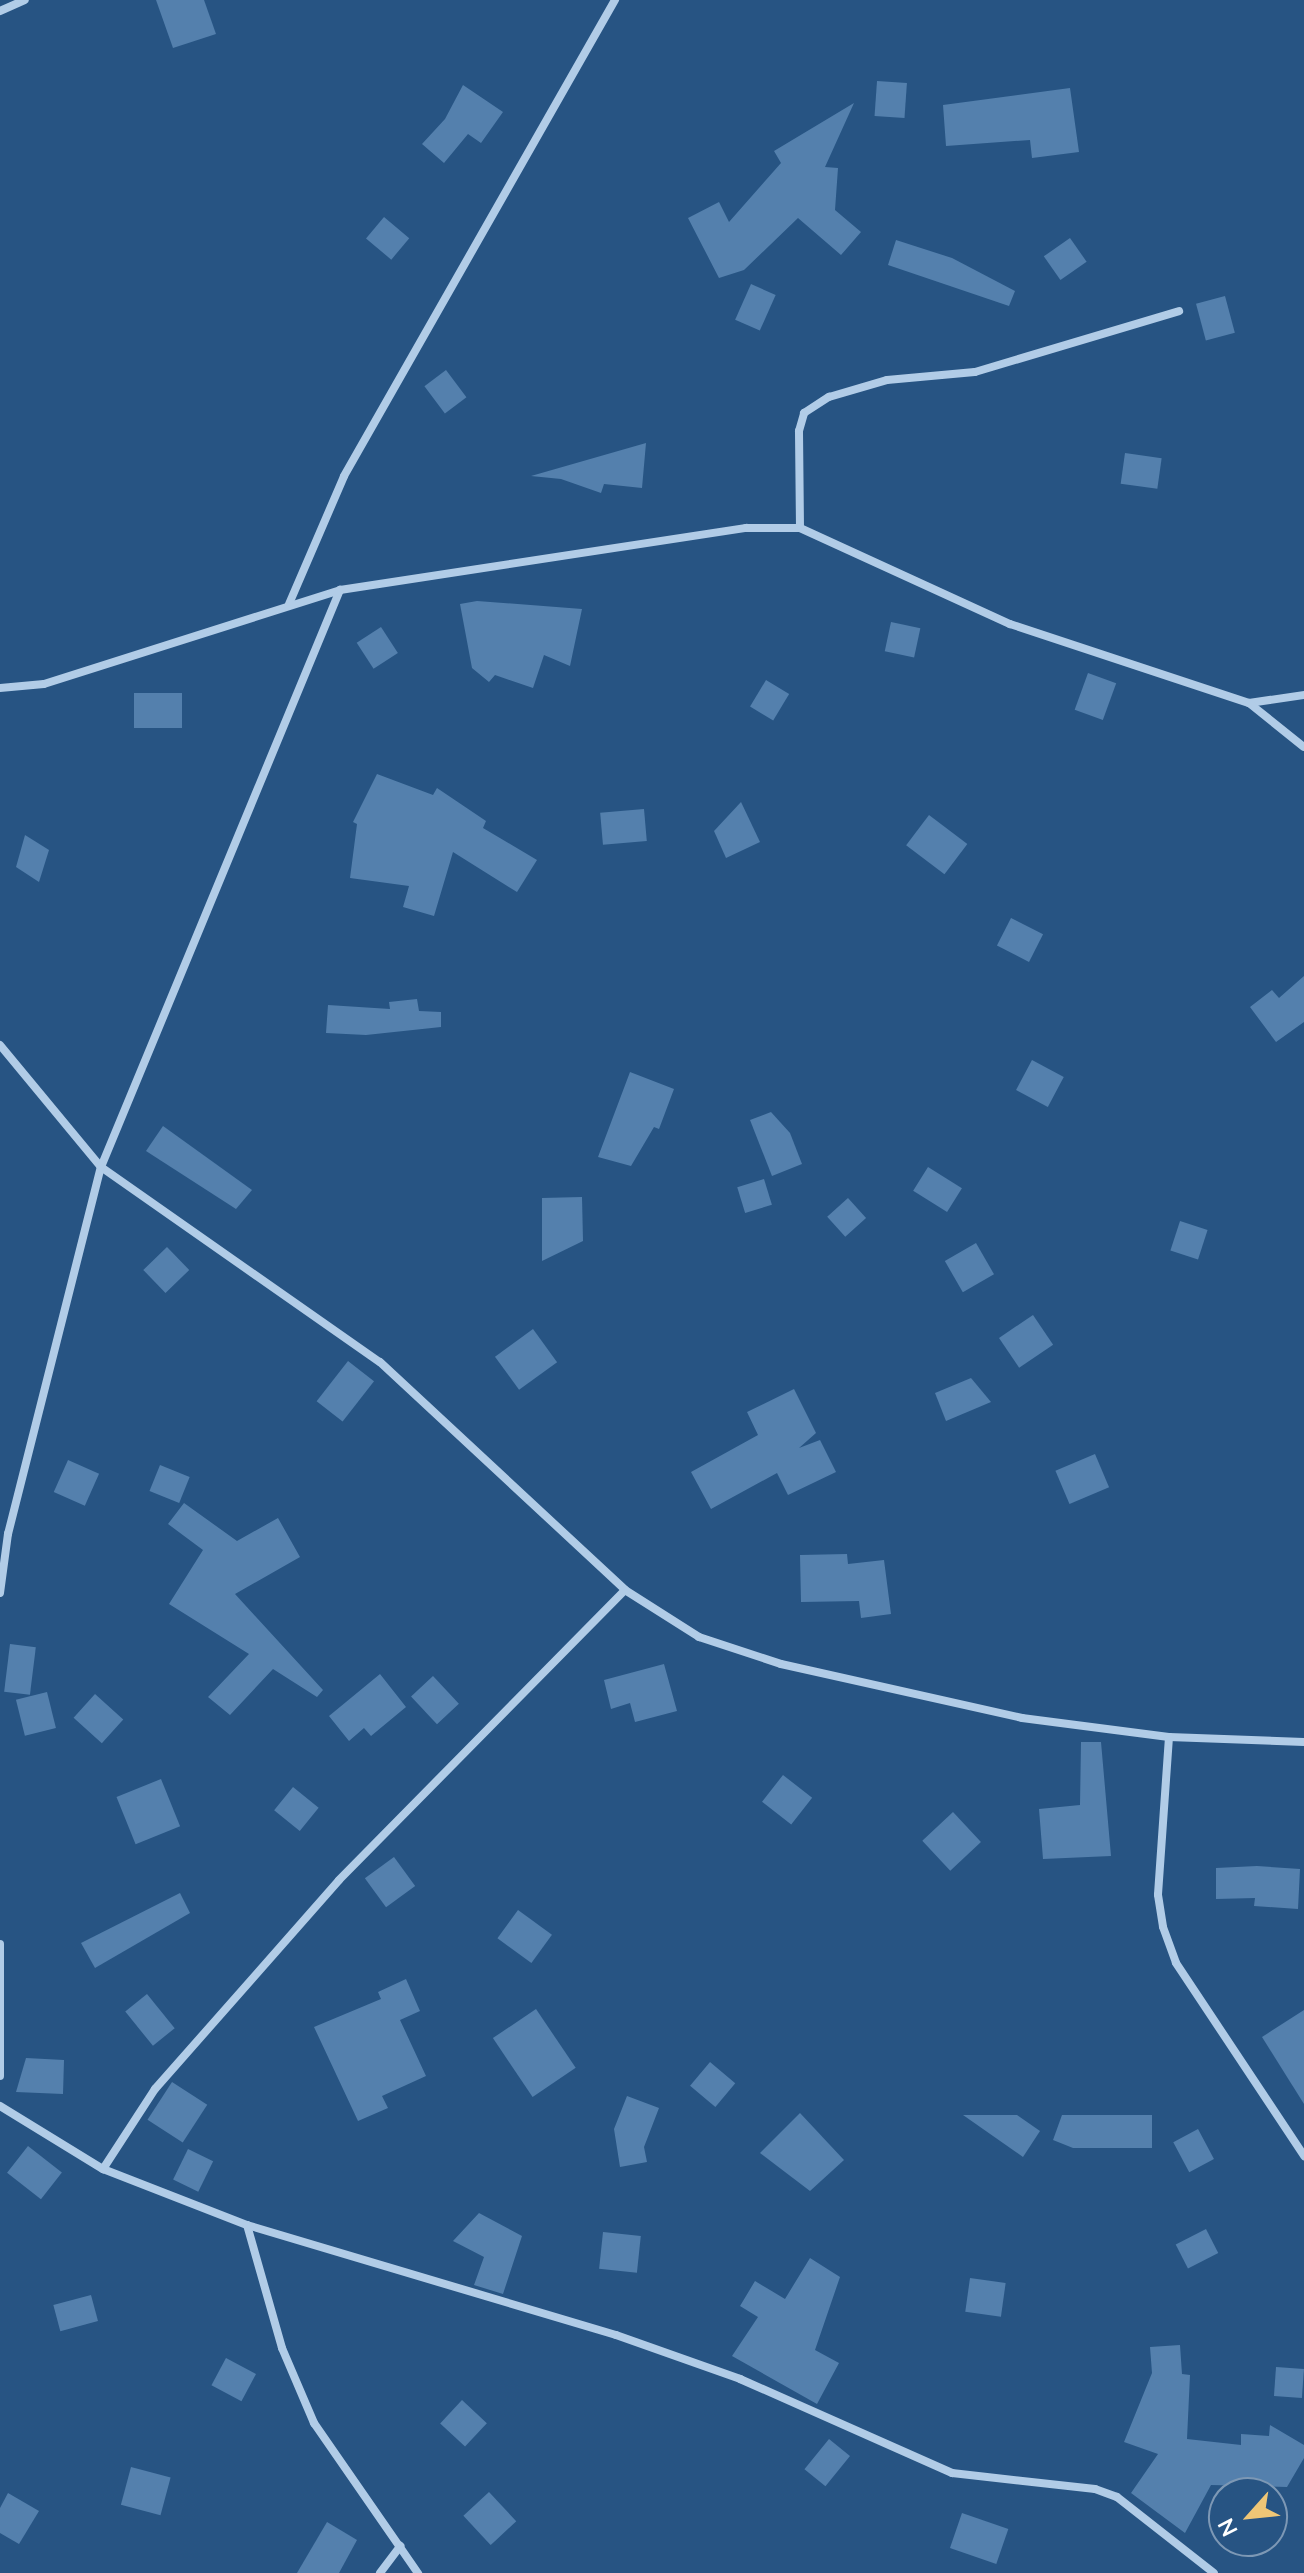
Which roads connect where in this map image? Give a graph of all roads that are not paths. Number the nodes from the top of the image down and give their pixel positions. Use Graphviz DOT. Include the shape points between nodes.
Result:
graph roads {
  1 [pos="25,0"];
  2 [pos="615,0"];
  3 [pos="0,11"];
  4 [pos="1179,311"];
  5 [pos="800,528"];
  6 [pos="340,590"];
  7 [pos="289,604"];
  8 [pos="0,688"];
  9 [pos="1304,695"];
  10 [pos="1249,703"];
  11 [pos="1304,747"];
  12 [pos="0,1045"];
  13 [pos="101,1167"];
  14 [pos="625,1590"];
  15 [pos="0,1593"];
  16 [pos="1169,1737"];
  17 [pos="1304,1742"];
  18 [pos="0,1944"];
  19 [pos="0,2076"];
  20 [pos="0,2106"];
  21 [pos="1304,2156"];
  22 [pos="103,2169"];
  23 [pos="247,2225"];
  24 [pos="400,2546"];
  25 [pos="380,2573"];
  26 [pos="418,2573"];
  27 [pos="1214,2573"];
  1 -- 3 [label="street"];
  2 -- 7 [label="street" via="344,476"];
  4 -- 5 [label="street" via="975,372 887,380 829,397 804,413 799,431"];
  5 -- 6 [label="street" via="746,528"];
  5 -- 10 [label="street" via="1010,624"];
  6 -- 7 [label="street"];
  6 -- 13 [label="street"];
  7 -- 8 [label="street" via="44,684"];
  9 -- 10 [label="street"];
  10 -- 11 [label="street"];
  12 -- 13 [label="street"];
  13 -- 14 [label="street" via="380,1362"];
  13 -- 15 [label="street" via="8,1534"];
  14 -- 16 [label="street" via="699,1637 781,1664 1022,1718"];
  14 -- 22 [label="street" via="339,1880 155,2089"];
  16 -- 17 [label="street"];
  16 -- 21 [label="street" via="1158,1895 1163,1927 1176,1963"];
  18 -- 19 [label="street"];
  20 -- 22 [label="street"];
  22 -- 23 [label="street"];
  23 -- 24 [label="street" via="282,2348 314,2423"];
  23 -- 27 [label="street" via="616,2335 740,2379 963,2477 1095,2489 1117,2497"];
  24 -- 25 [label="street"];
  24 -- 26 [label="street"];
}
